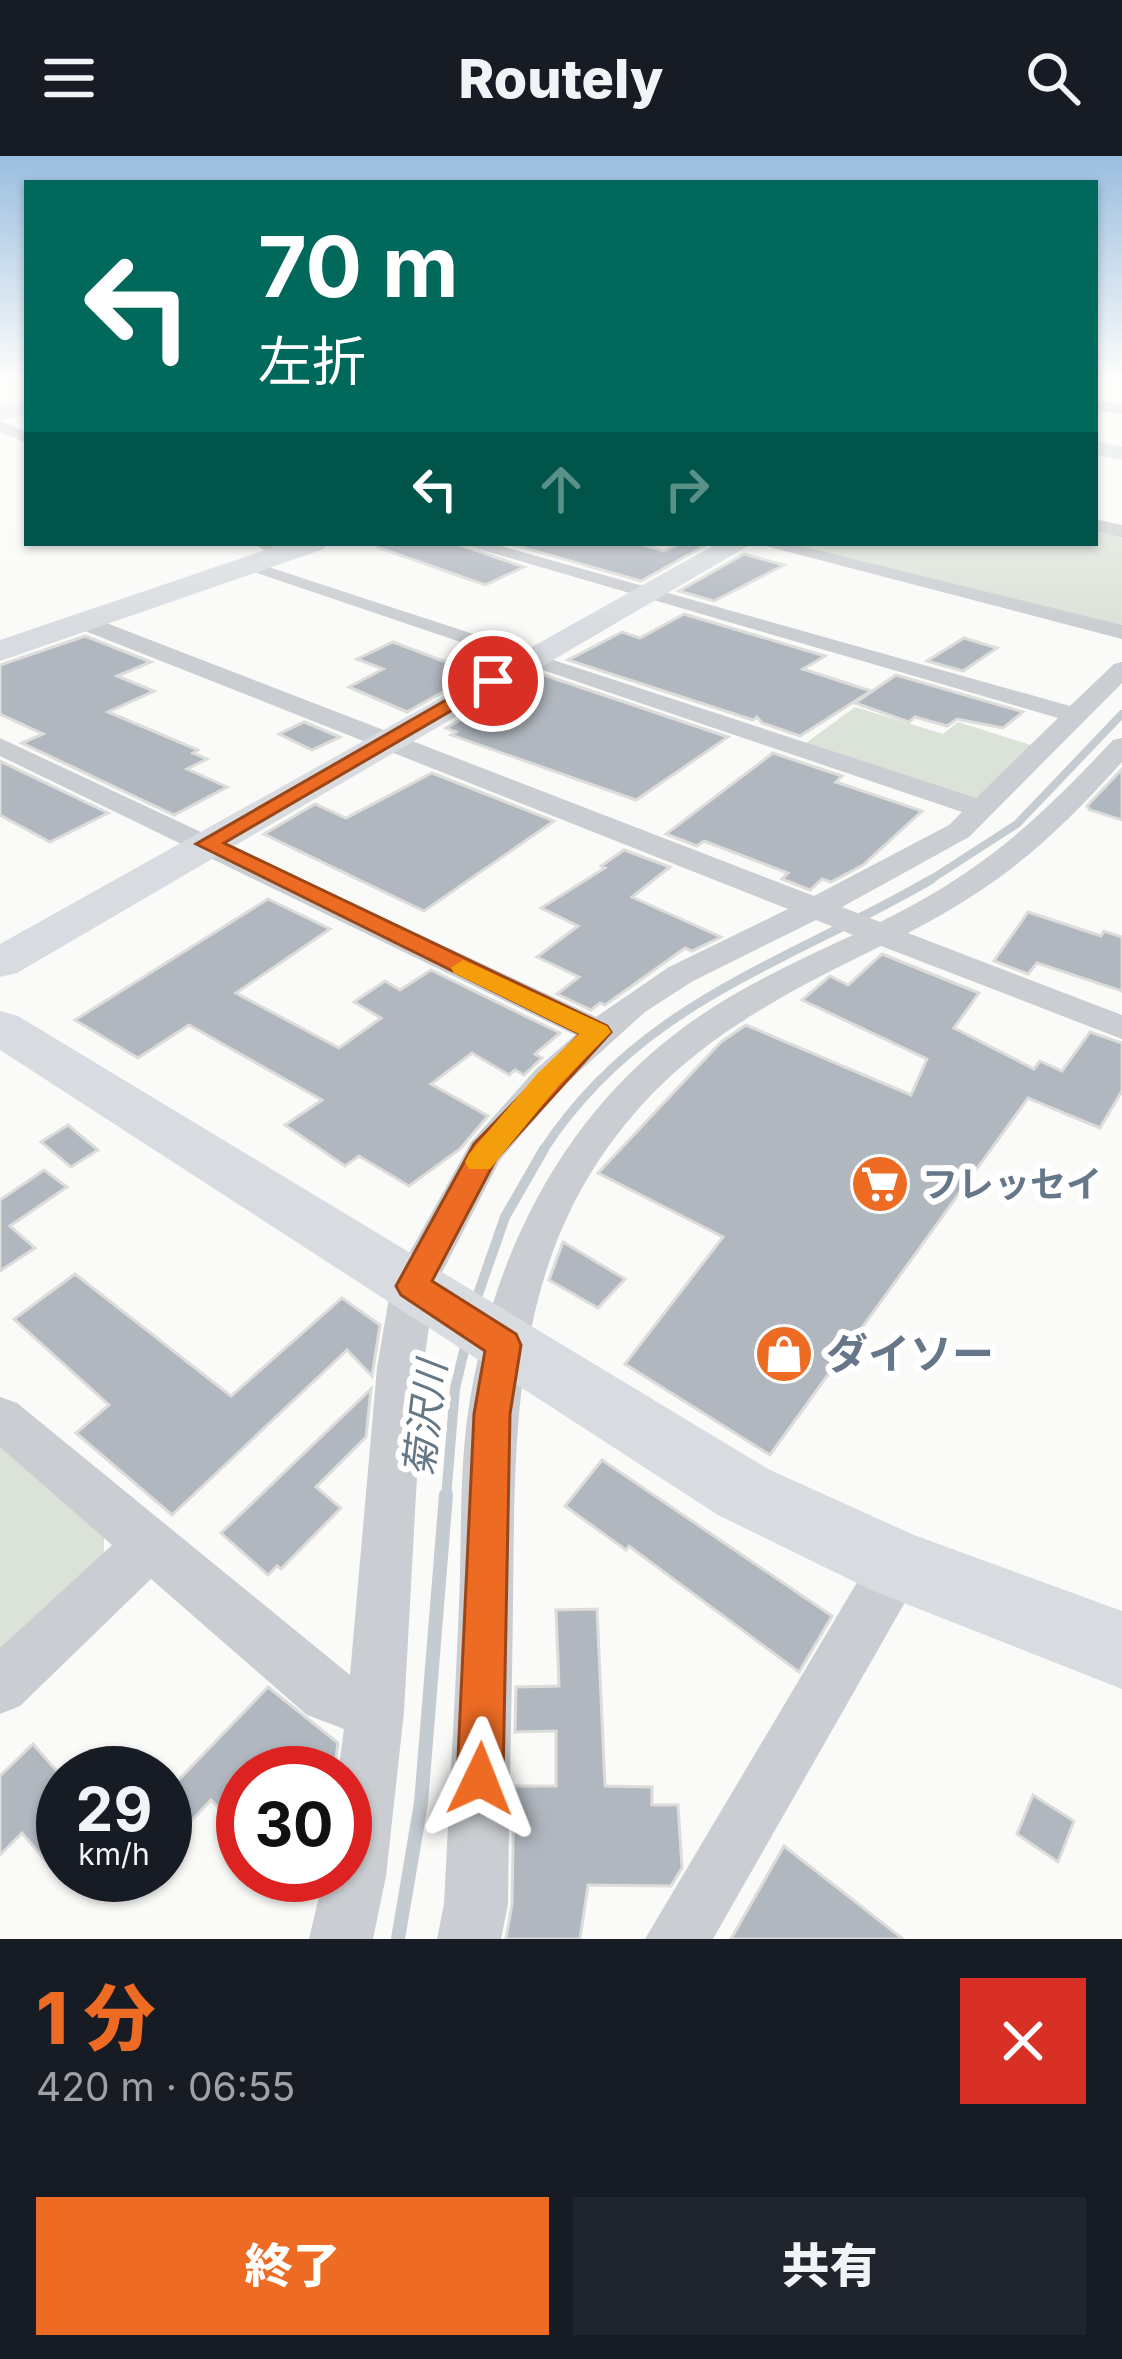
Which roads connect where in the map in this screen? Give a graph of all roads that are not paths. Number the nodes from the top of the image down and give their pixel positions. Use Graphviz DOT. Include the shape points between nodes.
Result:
graph roads {
  1 [pos="298,546"];
  2 [pos="477,546"];
  3 [pos="734,546"];
  4 [pos="776,546"];
  5 [pos="262,553"];
  6 [pos="647,595"];
  7 [pos="88,623"];
  8 [pos="1122,632"];
  9 [pos="0,651"];
  10 [pos="529,661"];
  11 [pos="1122,669"];
  12 [pos="1077,716"];
  13 [pos="384,743"];
  14 [pos="0,746"];
  15 [pos="1122,746"];
  16 [pos="985,810"];
  17 [pos="207,844"];
  18 [pos="823,913"];
  19 [pos="877,933"];
  20 [pos="0,963"];
  21 [pos="0,1027"];
  22 [pos="1122,1028"];
  23 [pos="598,1032"];
  24 [pos="421,1291"];
  25 [pos="498,1341"];
  26 [pos="0,1418"];
  27 [pos="148,1545"];
  28 [pos="897,1565"];
  29 [pos="1122,1650"];
  30 [pos="0,1686"];
  31 [pos="375,1712"];
  32 [pos="341,1939"];
  33 [pos="469,1939"];
  34 [pos="676,1939"];
  1 -- 5 [label="street"];
  2 -- 6 [label="street"];
  3 -- 6 [label="street"];
  4 -- 8 [label="street"];
  5 -- 7 [label="street"];
  5 -- 10 [label="street"];
  6 -- 10 [label="street"];
  6 -- 12 [label="street"];
  7 -- 9 [label="street"];
  7 -- 13 [label="street"];
  10 -- 13 [label="street"];
  10 -- 16 [label="street"];
  11 -- 12 [label="street"];
  12 -- 16 [label="street"];
  13 -- 17 [label="street"];
  13 -- 18 [label="street"];
  14 -- 17 [label="street"];
  15 -- 19 [label="street" via="994,871"];
  16 -- 18 [label="street"];
  17 -- 20 [label="street"];
  17 -- 23 [label="street"];
  18 -- 19 [label="street"];
  18 -- 23 [label="street" via="681,974"];
  19 -- 22 [label="street"];
  19 -- 25 [label="street" via="737,1007 629,1093 558,1189"];
  21 -- 24 [label="street"];
  23 -- 24 [label="street" via="485,1152"];
  24 -- 25 [label="street"];
  24 -- 31 [label="street" via="400,1368"];
  25 -- 28 [label="street" via="743,1492"];
  25 -- 33 [label="street"];
  26 -- 27 [label="street"];
  27 -- 30 [label="street"];
  27 -- 31 [label="street" via="327,1695"];
  28 -- 29 [label="street"];
  28 -- 34 [label="street"];
  31 -- 32 [label="street"];
}
